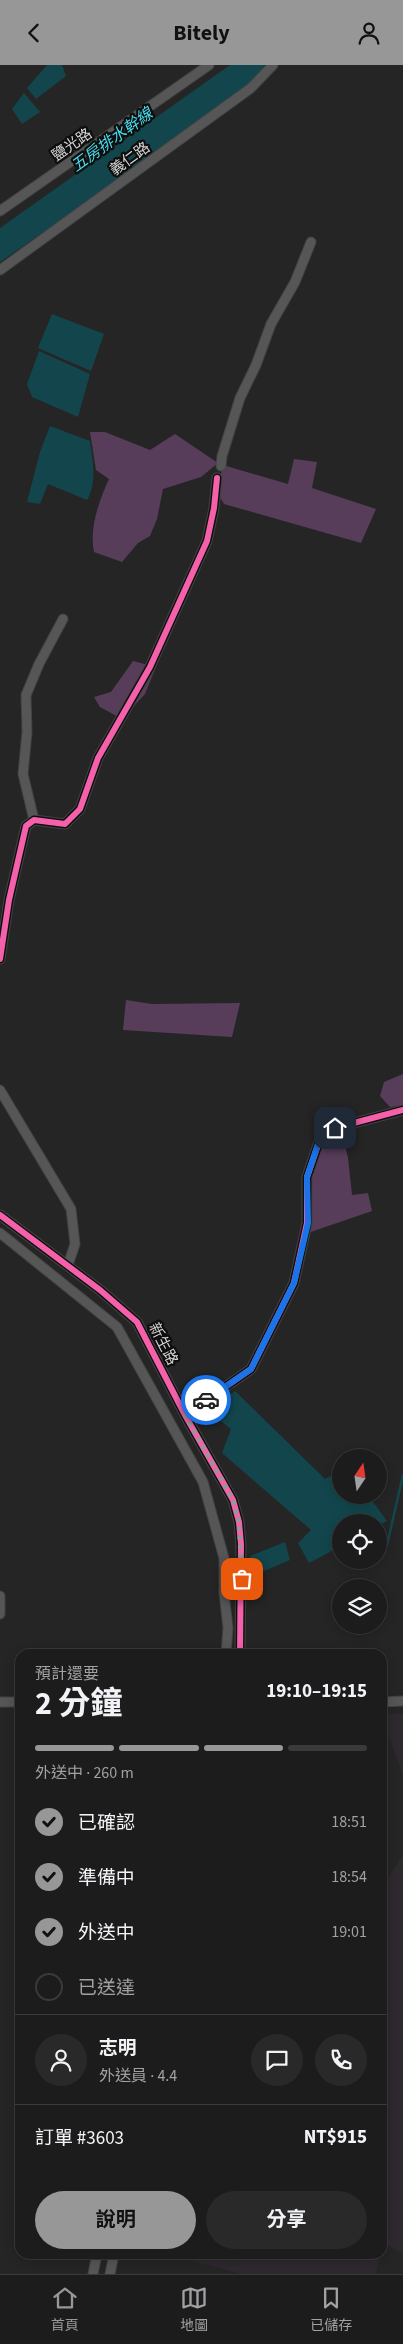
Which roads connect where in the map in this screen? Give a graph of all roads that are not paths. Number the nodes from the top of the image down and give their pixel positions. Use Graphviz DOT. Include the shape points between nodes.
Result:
graph roads {
  1 [pos="209,65"];
  2 [pos="273,65"];
  3 [pos="0,211"];
  4 [pos="310,242"];
  5 [pos="0,270"];
  6 [pos="221,466"];
  7 [pos="217,478"];
  8 [pos="63,619"];
  9 [pos="34,820"];
  10 [pos="0,959"];
  11 [pos="0,1090"];
  12 [pos="403,1110"];
  13 [pos="0,1215"];
  14 [pos="0,1233"];
  15 [pos="68,1265"];
  16 [pos="185,1415"];
  17 [pos="0,1596"];
  18 [pos="0,1614"];
  19 [pos="226,1649"];
  20 [pos="240,1649"];
  21 [pos="403,1701"];
  22 [pos="0,1702"];
  23 [pos="15,1702"];
  24 [pos="387,1702"];
  25 [pos="97,2259"];
  26 [pos="113,2259"];
  27 [pos="93,2274"];
  28 [pos="110,2274"];
  1 -- 3 [label="street, 鹽光路"];
  2 -- 5 [label="street, 義仁路" via="251,88"];
  4 -- 6 [label="street" via="240,398"];
  7 -- 9 [label="street" via="206,541 150,667 98,757 80,809 65,824"];
  8 -- 9 [label="street" via="26,695 23,774"];
  9 -- 10 [label="street" via="26,826"];
  11 -- 15 [label="street" via="71,1209 75,1244"];
  12 -- 16 [label="street" via="335,1128 319,1141 307,1177 308,1223 294,1283 251,1369"];
  13 -- 15 [label="street, 新生路"];
  14 -- 19 [label="street, 新生路" via="117,1327 203,1482 224,1558"];
  15 -- 16 [label="street, 新生路" via="137,1322"];
  16 -- 20 [label="street, 新生路" via="233,1500 239,1522"];
  17 -- 18 [label="street"];
  21 -- 24 [label="street"];
  22 -- 23 [label="street"];
  25 -- 27 [label="street"];
  26 -- 28 [label="street"];
}
